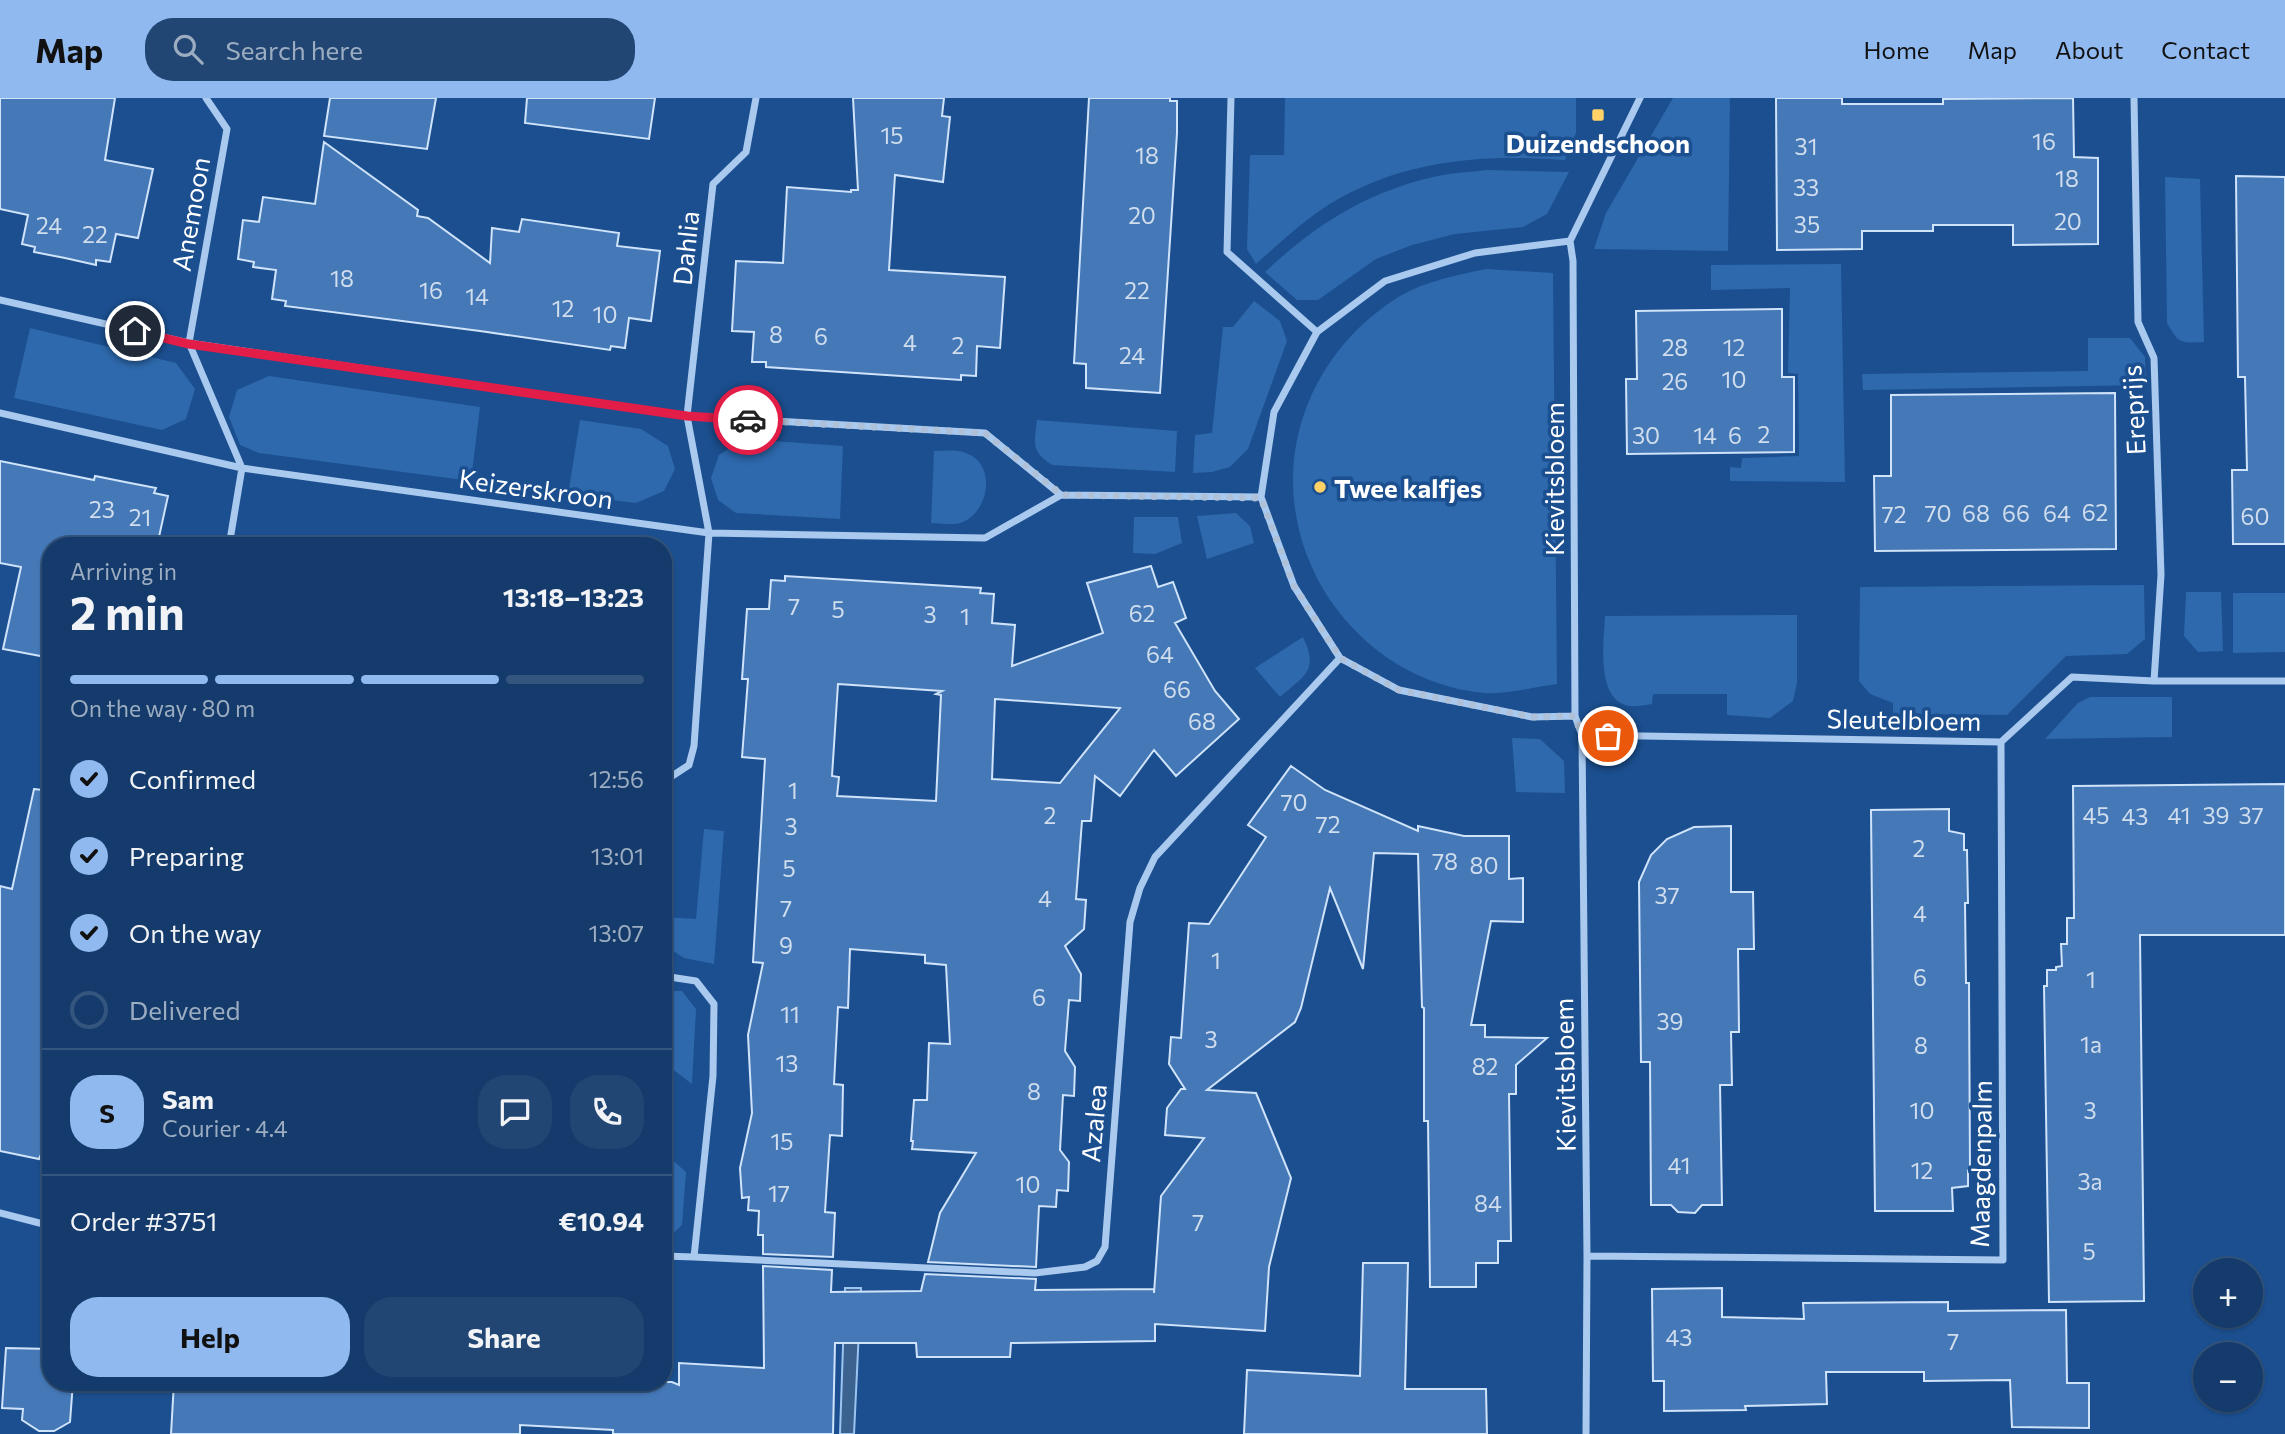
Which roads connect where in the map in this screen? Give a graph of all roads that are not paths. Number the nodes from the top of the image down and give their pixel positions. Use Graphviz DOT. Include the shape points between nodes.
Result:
graph roads {
  1 [pos="206,98"];
  2 [pos="756,98"];
  3 [pos="1231,98"];
  4 [pos="1640,98"];
  5 [pos="2134,98"];
  6 [pos="1570,241"];
  7 [pos="0,300"];
  8 [pos="1317,332"];
  9 [pos="189,344"];
  10 [pos="0,413"];
  11 [pos="687,416"];
  12 [pos="242,468"];
  13 [pos="1062,495"];
  14 [pos="1261,498"];
  15 [pos="709,533"];
  16 [pos="230,537"];
  17 [pos="1340,658"];
  18 [pos="2154,681"];
  19 [pos="2285,681"];
  20 [pos="1575,716"];
  21 [pos="1582,736"];
  22 [pos="2001,742"];
  23 [pos="672,776"];
  24 [pos="672,977"];
  25 [pos="0,1213"];
  26 [pos="42,1224"];
  27 [pos="1587,1256"];
  28 [pos="672,1257"];
  29 [pos="694,1258"];
  30 [pos="1586,1434"];
  1 -- 9 [label="street, Anemoon" via="227,129"];
  2 -- 11 [label="street, Dahlia" via="746,152 713,184"];
  3 -- 8 [label="street" via="1227,252"];
  4 -- 6 [label="street"];
  5 -- 18 [label="street, Ereprijs" via="2138,322 2154,358 2161,575"];
  6 -- 8 [label="street" via="1475,253 1385,281"];
  6 -- 20 [label="street, Kievitsbloem"];
  7 -- 9 [label="street"];
  8 -- 14 [label="street" via="1274,412"];
  9 -- 11 [label="street"];
  9 -- 12 [label="street"];
  10 -- 12 [label="street, Keizerskroon"];
  11 -- 13 [label="street" via="985,433"];
  11 -- 15 [label="street, Dahlia"];
  12 -- 15 [label="street, Keizerskroon"];
  12 -- 16 [label="street"];
  13 -- 14 [label="street"];
  13 -- 15 [label="street, Keizerskroon" via="985,538"];
  14 -- 17 [label="street" via="1294,586"];
  15 -- 23 [label="street, Dahlia" via="694,746 689,765"];
  17 -- 20 [label="street" via="1399,690 1532,717"];
  17 -- 29 [label="street, Azalea" via="1155,857 1139,888 1130,922 1105,1247 1097,1261 1085,1267 1035,1273"];
  18 -- 19 [label="street, Sleutelbloem"];
  18 -- 22 [label="street, Sleutelbloem" via="2072,677"];
  20 -- 21 [label="street, Kievitsbloem"];
  21 -- 22 [label="street, Sleutelbloem"];
  21 -- 27 [label="street, Kievitsbloem"];
  22 -- 27 [label="street, Maagdenpalm" via="2003,1259"];
  24 -- 29 [label="street" via="696,981 714,1004 713,1076"];
  25 -- 26 [label="street"];
  27 -- 30 [label="street, Kievitsbloem"];
  28 -- 29 [label="street, Azalea"];
}
